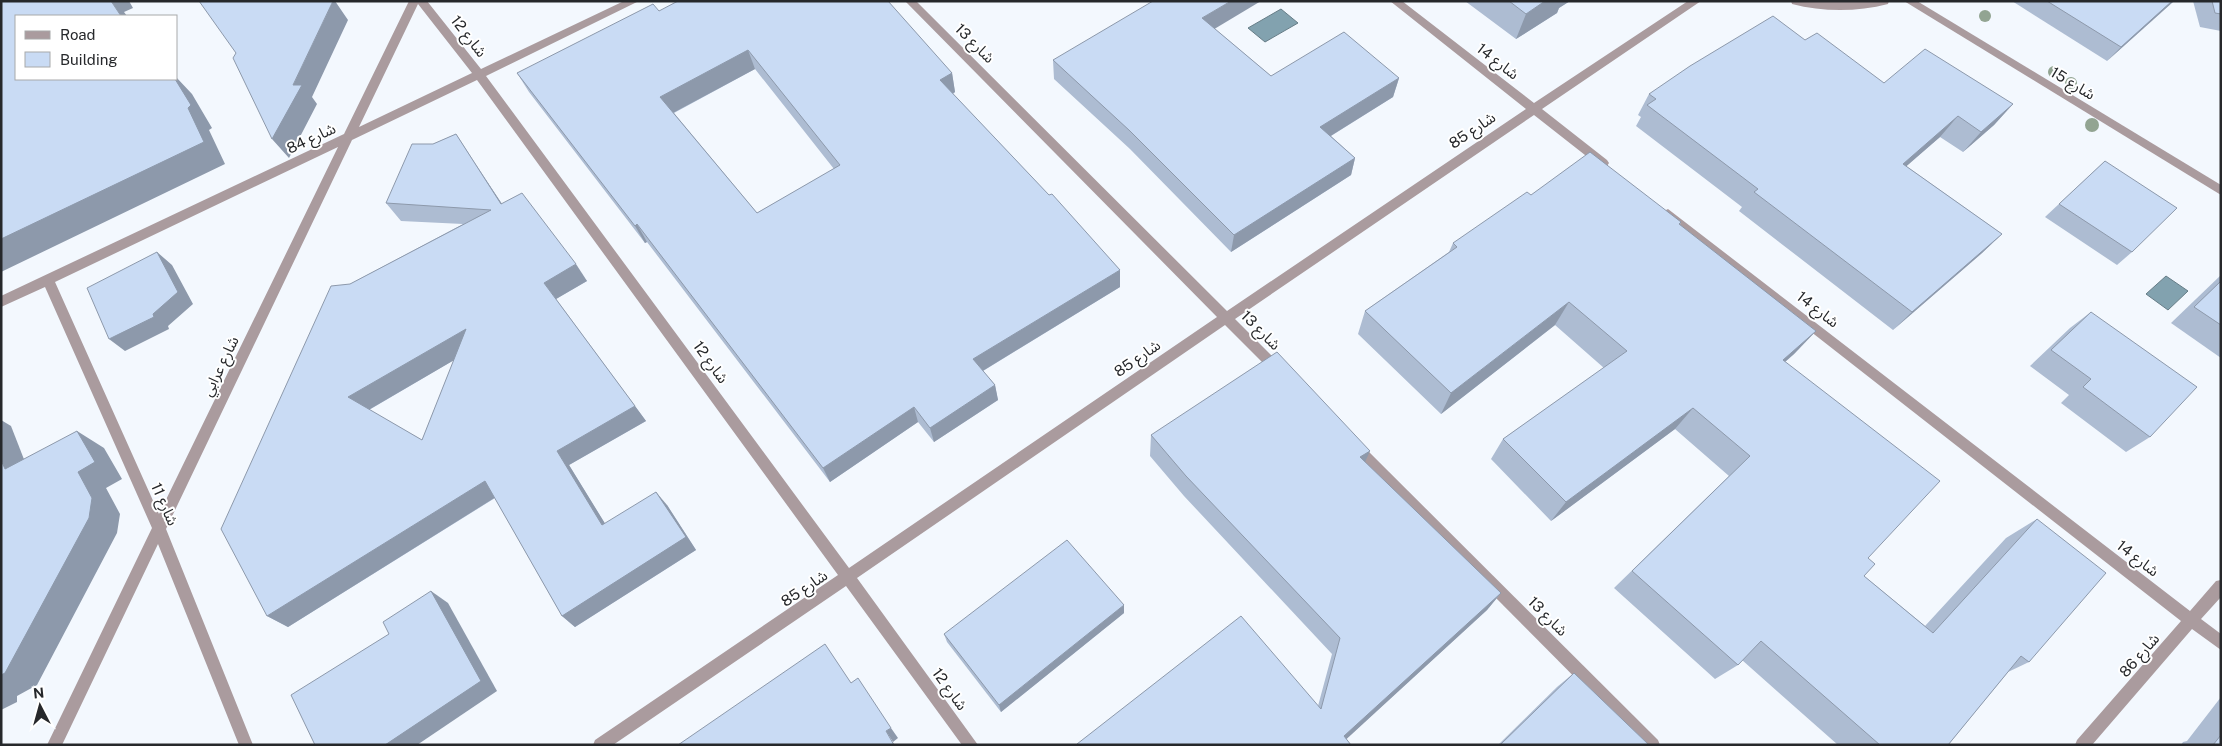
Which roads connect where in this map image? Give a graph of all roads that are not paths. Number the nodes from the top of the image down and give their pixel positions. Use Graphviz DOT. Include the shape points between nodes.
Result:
graph roads {
  1 [pos="414,1"];
  2 [pos="421,1"];
  3 [pos="634,1"];
  4 [pos="910,1"];
  5 [pos="1395,1"];
  6 [pos="1696,1"];
  7 [pos="1796,1"];
  8 [pos="1884,1"];
  9 [pos="1909,1"];
  10 [pos="479,75"];
  11 [pos="1533,108"];
  12 [pos="348,137"];
  13 [pos="1612,170"];
  14 [pos="2221,191"];
  15 [pos="1659,206"];
  16 [pos="48,280"];
  17 [pos="1,302"];
  18 [pos="1226,317"];
  19 [pos="1288,380"];
  20 [pos="1345,436"];
  21 [pos="159,529"];
  22 [pos="849,577"];
  23 [pos="2221,586"];
  24 [pos="2191,620"];
  25 [pos="2221,643"];
  26 [pos="54,745"];
  27 [pos="246,745"];
  28 [pos="600,745"];
  29 [pos="971,745"];
  30 [pos="1653,745"];
  31 [pos="2082,745"];
  1 -- 12 [label="street, شارع عرابي"];
  2 -- 10 [label="street, شارع 12"];
  3 -- 10 [label="street, شارع 84"];
  4 -- 18 [label="street, شارع 13"];
  5 -- 11 [label="street, شارع 14"];
  6 -- 11 [label="street, شارع 85"];
  7 -- 8 [label="street" via="1849,7"];
  9 -- 14 [label="street, شارع 15"];
  10 -- 12 [label="street, شارع 84"];
  10 -- 22 [label="street, شارع 12"];
  11 -- 13 [label="street, شارع 14"];
  11 -- 18 [label="street, شارع 85"];
  12 -- 16 [label="street, شارع 84"];
  12 -- 21 [label="street, شارع عرابي"];
  15 -- 24 [label="street, شارع 14"];
  16 -- 17 [label="street, شارع 84"];
  16 -- 21 [label="street, شارع 11"];
  18 -- 19 [label="street, شارع 13"];
  18 -- 22 [label="street, شارع 85"];
  20 -- 30 [label="street, شارع 13"];
  21 -- 26 [label="street, شارع عرابي"];
  21 -- 27 [label="street, شارع 11"];
  22 -- 28 [label="street, شارع 85"];
  22 -- 29 [label="street, شارع 12"];
  23 -- 24 [label="street, شارع 86"];
  24 -- 25 [label="street, شارع 14"];
  24 -- 31 [label="street, شارع 86"];
}
